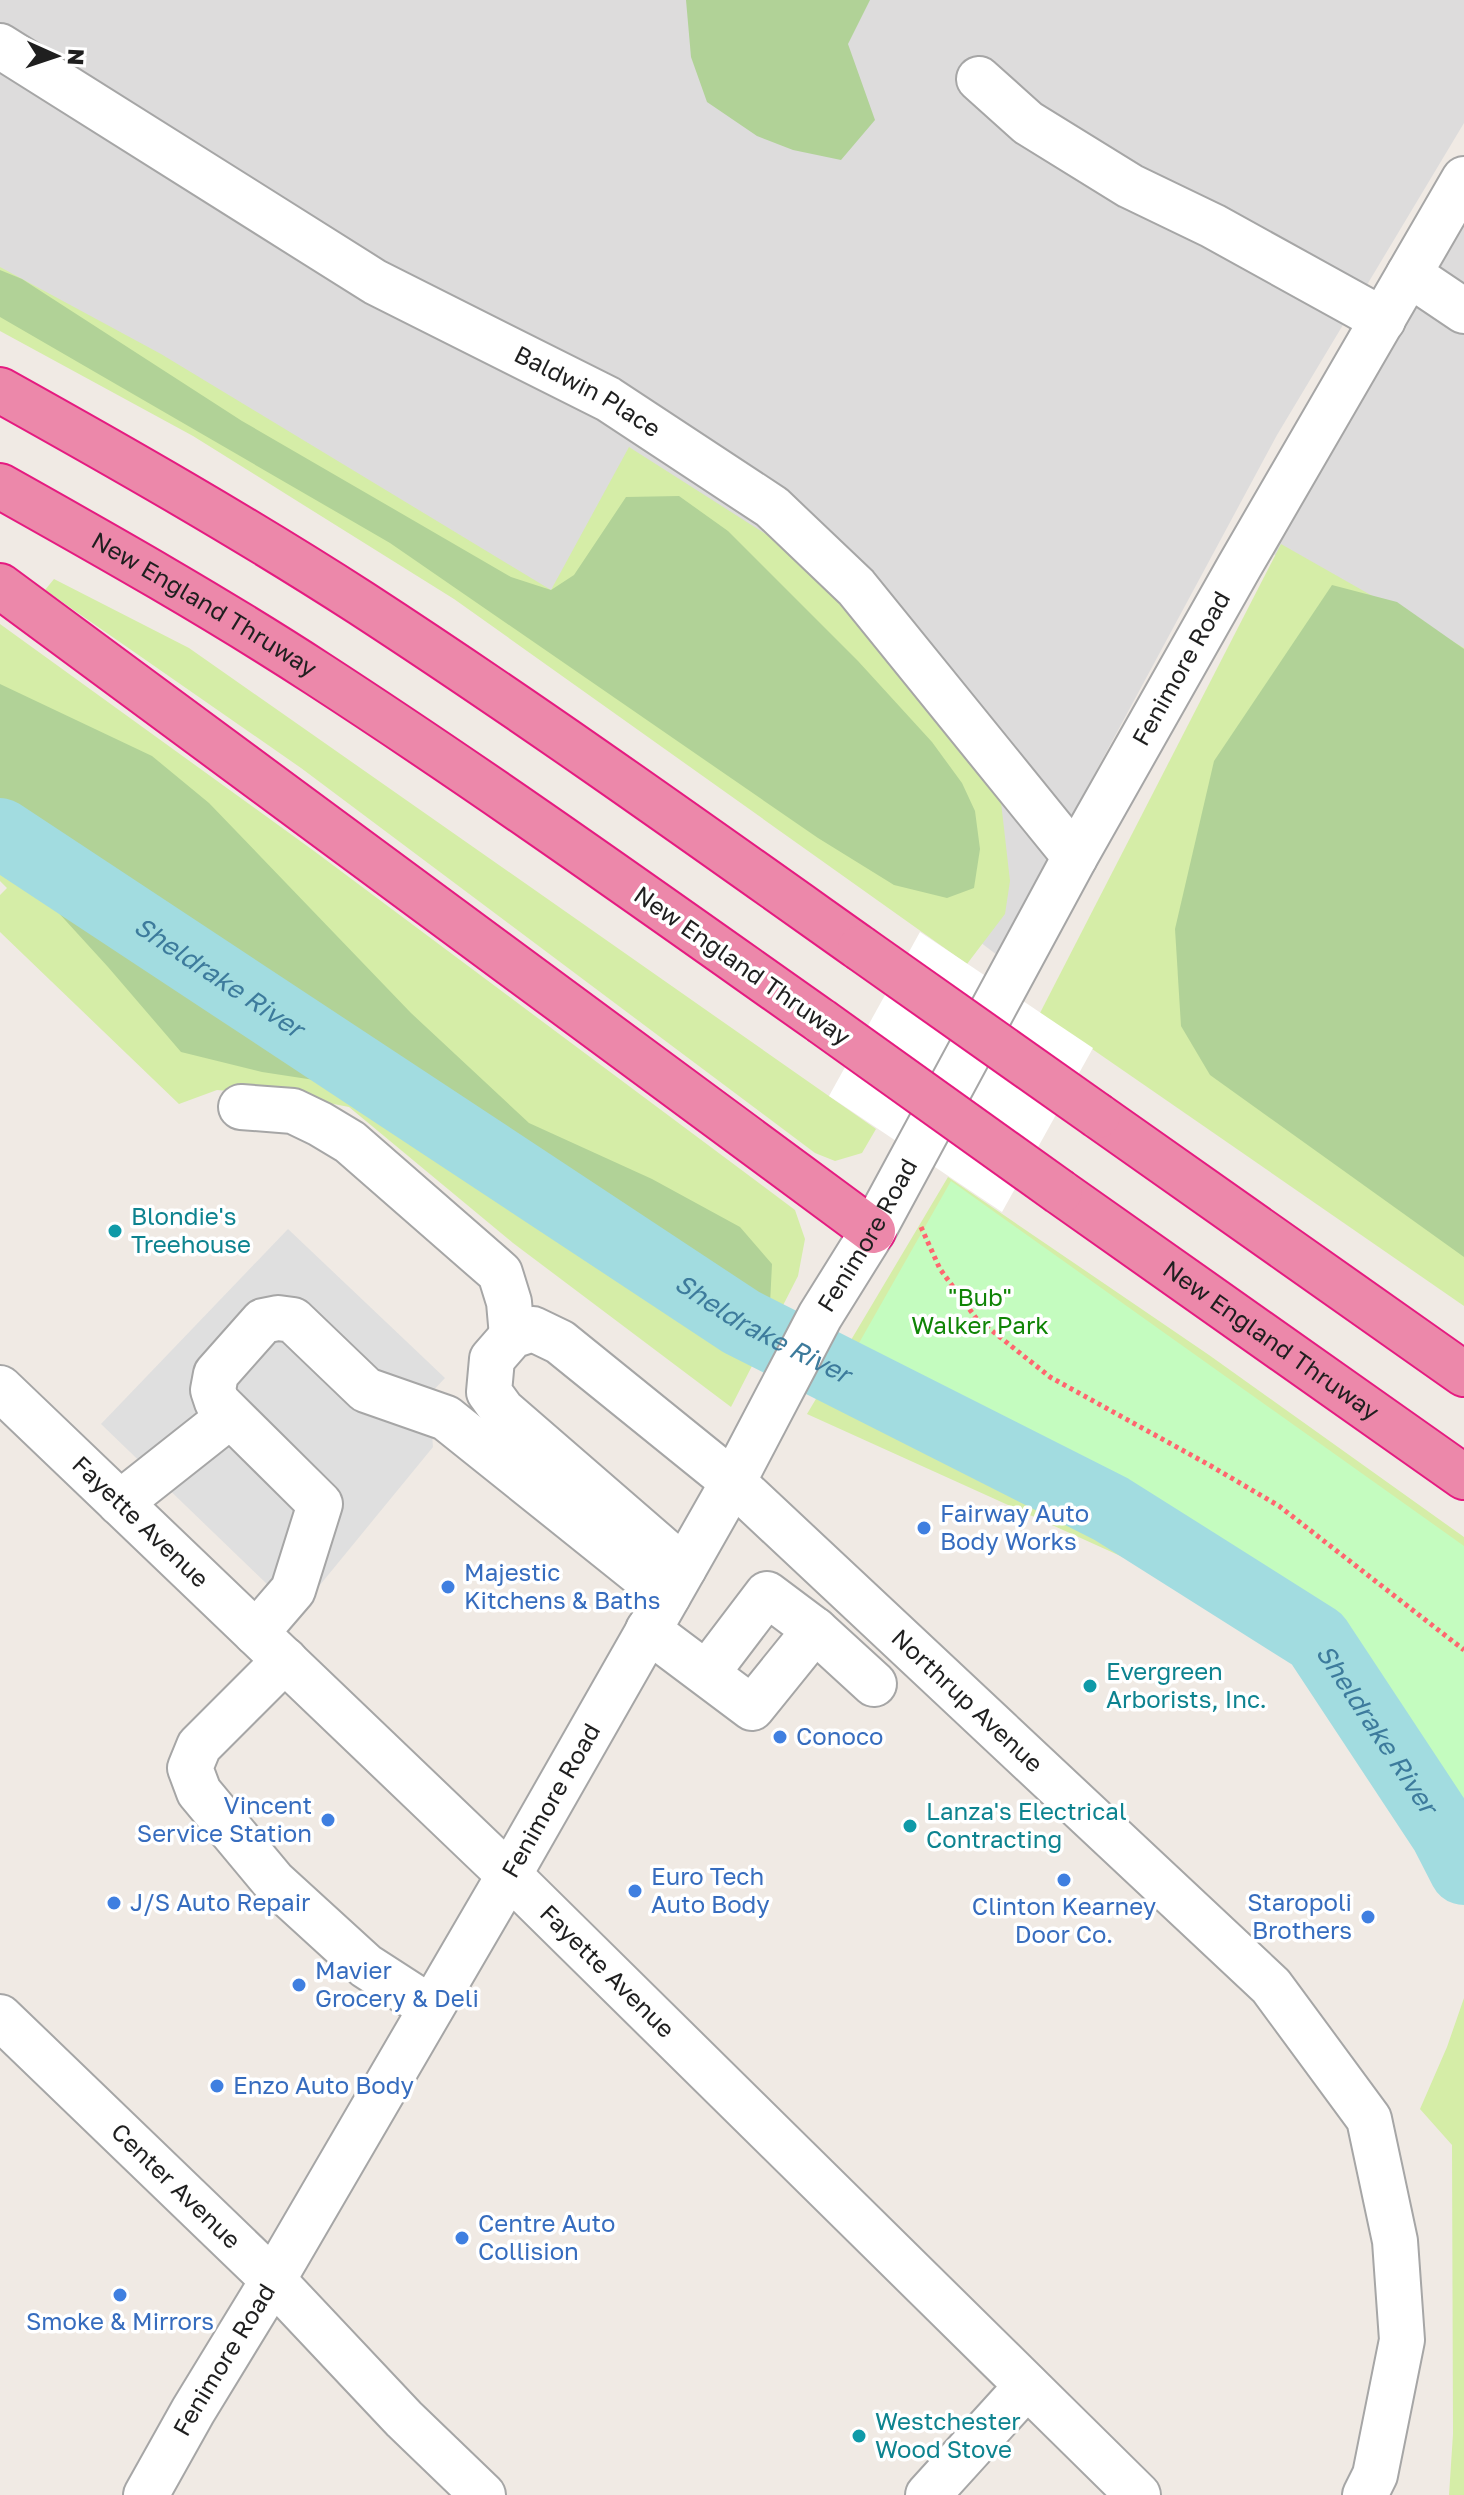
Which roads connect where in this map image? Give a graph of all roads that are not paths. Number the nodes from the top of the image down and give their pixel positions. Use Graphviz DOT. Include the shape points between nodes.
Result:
graph roads {
  1 [pos="0,46"];
  2 [pos="979,79"];
  3 [pos="1464,179"];
  4 [pos="1409,274"];
  5 [pos="1464,311"];
  6 [pos="1383,320"];
  7 [pos="0,390"];
  8 [pos="0,486"];
  9 [pos="0,586"];
  10 [pos="1075,857"];
  11 [pos="241,1107"];
  12 [pos="873,1231"];
  13 [pos="512,1336"];
  14 [pos="1464,1374"];
  15 [pos="0,1388"];
  16 [pos="230,1416"];
  17 [pos="1464,1477"];
  18 [pos="733,1482"];
  19 [pos="120,1503"];
  20 [pos="838,1580"];
  21 [pos="667,1598"];
  22 [pos="810,1626"];
  23 [pos="270,1646"];
  24 [pos="707,1673"];
  25 [pos="874,1684"];
  26 [pos="509,1875"];
  27 [pos="431,2008"];
  28 [pos="0,2017"];
  29 [pos="273,2280"];
  30 [pos="1027,2386"];
  31 [pos="146,2495"];
  32 [pos="483,2495"];
  33 [pos="928,2495"];
  34 [pos="1138,2495"];
  35 [pos="1365,2495"];
  1 -- 10 [label="street, Baldwin Place" via="375,282 608,399 772,507 856,587"];
  2 -- 6 [label="street" via="1028,123 1130,186"];
  3 -- 4 [label="street, Fenimore Road"];
  4 -- 5 [label="street"];
  4 -- 6 [label="street, Fenimore Road"];
  6 -- 10 [label="street, Fenimore Road"];
  7 -- 14 [label="highway, bridge" via="361,603 598,763"];
  8 -- 17 [label="highway, New England Thruway, bridge" via="315,672 545,827"];
  9 -- 12 [label="highway"];
  10 -- 12 [label="street, Fenimore Road"];
  11 -- 13 [label="street" via="293,1111 350,1142 500,1273"];
  12 -- 18 [label="street, Fenimore Road" via="820,1316"];
  13 -- 18 [label="street, Northrup Avenue" via="533,1329 560,1342"];
  13 -- 21 [label="street" via="492,1359 489,1392"];
  15 -- 19 [label="street, Fayette Avenue"];
  16 -- 19 [label="street"];
  16 -- 21 [label="street" via="213,1390 216,1374 263,1321 293,1320 366,1390 446,1418"];
  16 -- 23 [label="street" via="320,1504"];
  18 -- 20 [label="street, Northrup Avenue"];
  18 -- 21 [label="street, Fenimore Road"];
  19 -- 23 [label="street, Fayette Avenue"];
  20 -- 22 [label="street"];
  20 -- 35 [label="street, Northrup Avenue" via="1271,1986 1369,2119 1395,2241 1402,2340 1375,2475"];
  21 -- 24 [label="street"];
  21 -- 26 [label="street, Fenimore Road"];
  22 -- 24 [label="street" via="767,1594"];
  22 -- 24 [label="street" via="752,1708"];
  22 -- 25 [label="street"];
  23 -- 26 [label="street, Fayette Avenue"];
  23 -- 27 [label="street" via="199,1746 190,1768 199,1792 274,1882 366,1966"];
  26 -- 27 [label="street, Fenimore Road"];
  26 -- 30 [label="street, Fayette Avenue"];
  27 -- 29 [label="street, Fenimore Road"];
  28 -- 29 [label="street, Center Avenue"];
  29 -- 31 [label="street, Fenimore Road"];
  29 -- 32 [label="street, Center Avenue"];
  30 -- 33 [label="street"];
  30 -- 34 [label="street, Fayette Avenue"];
}
